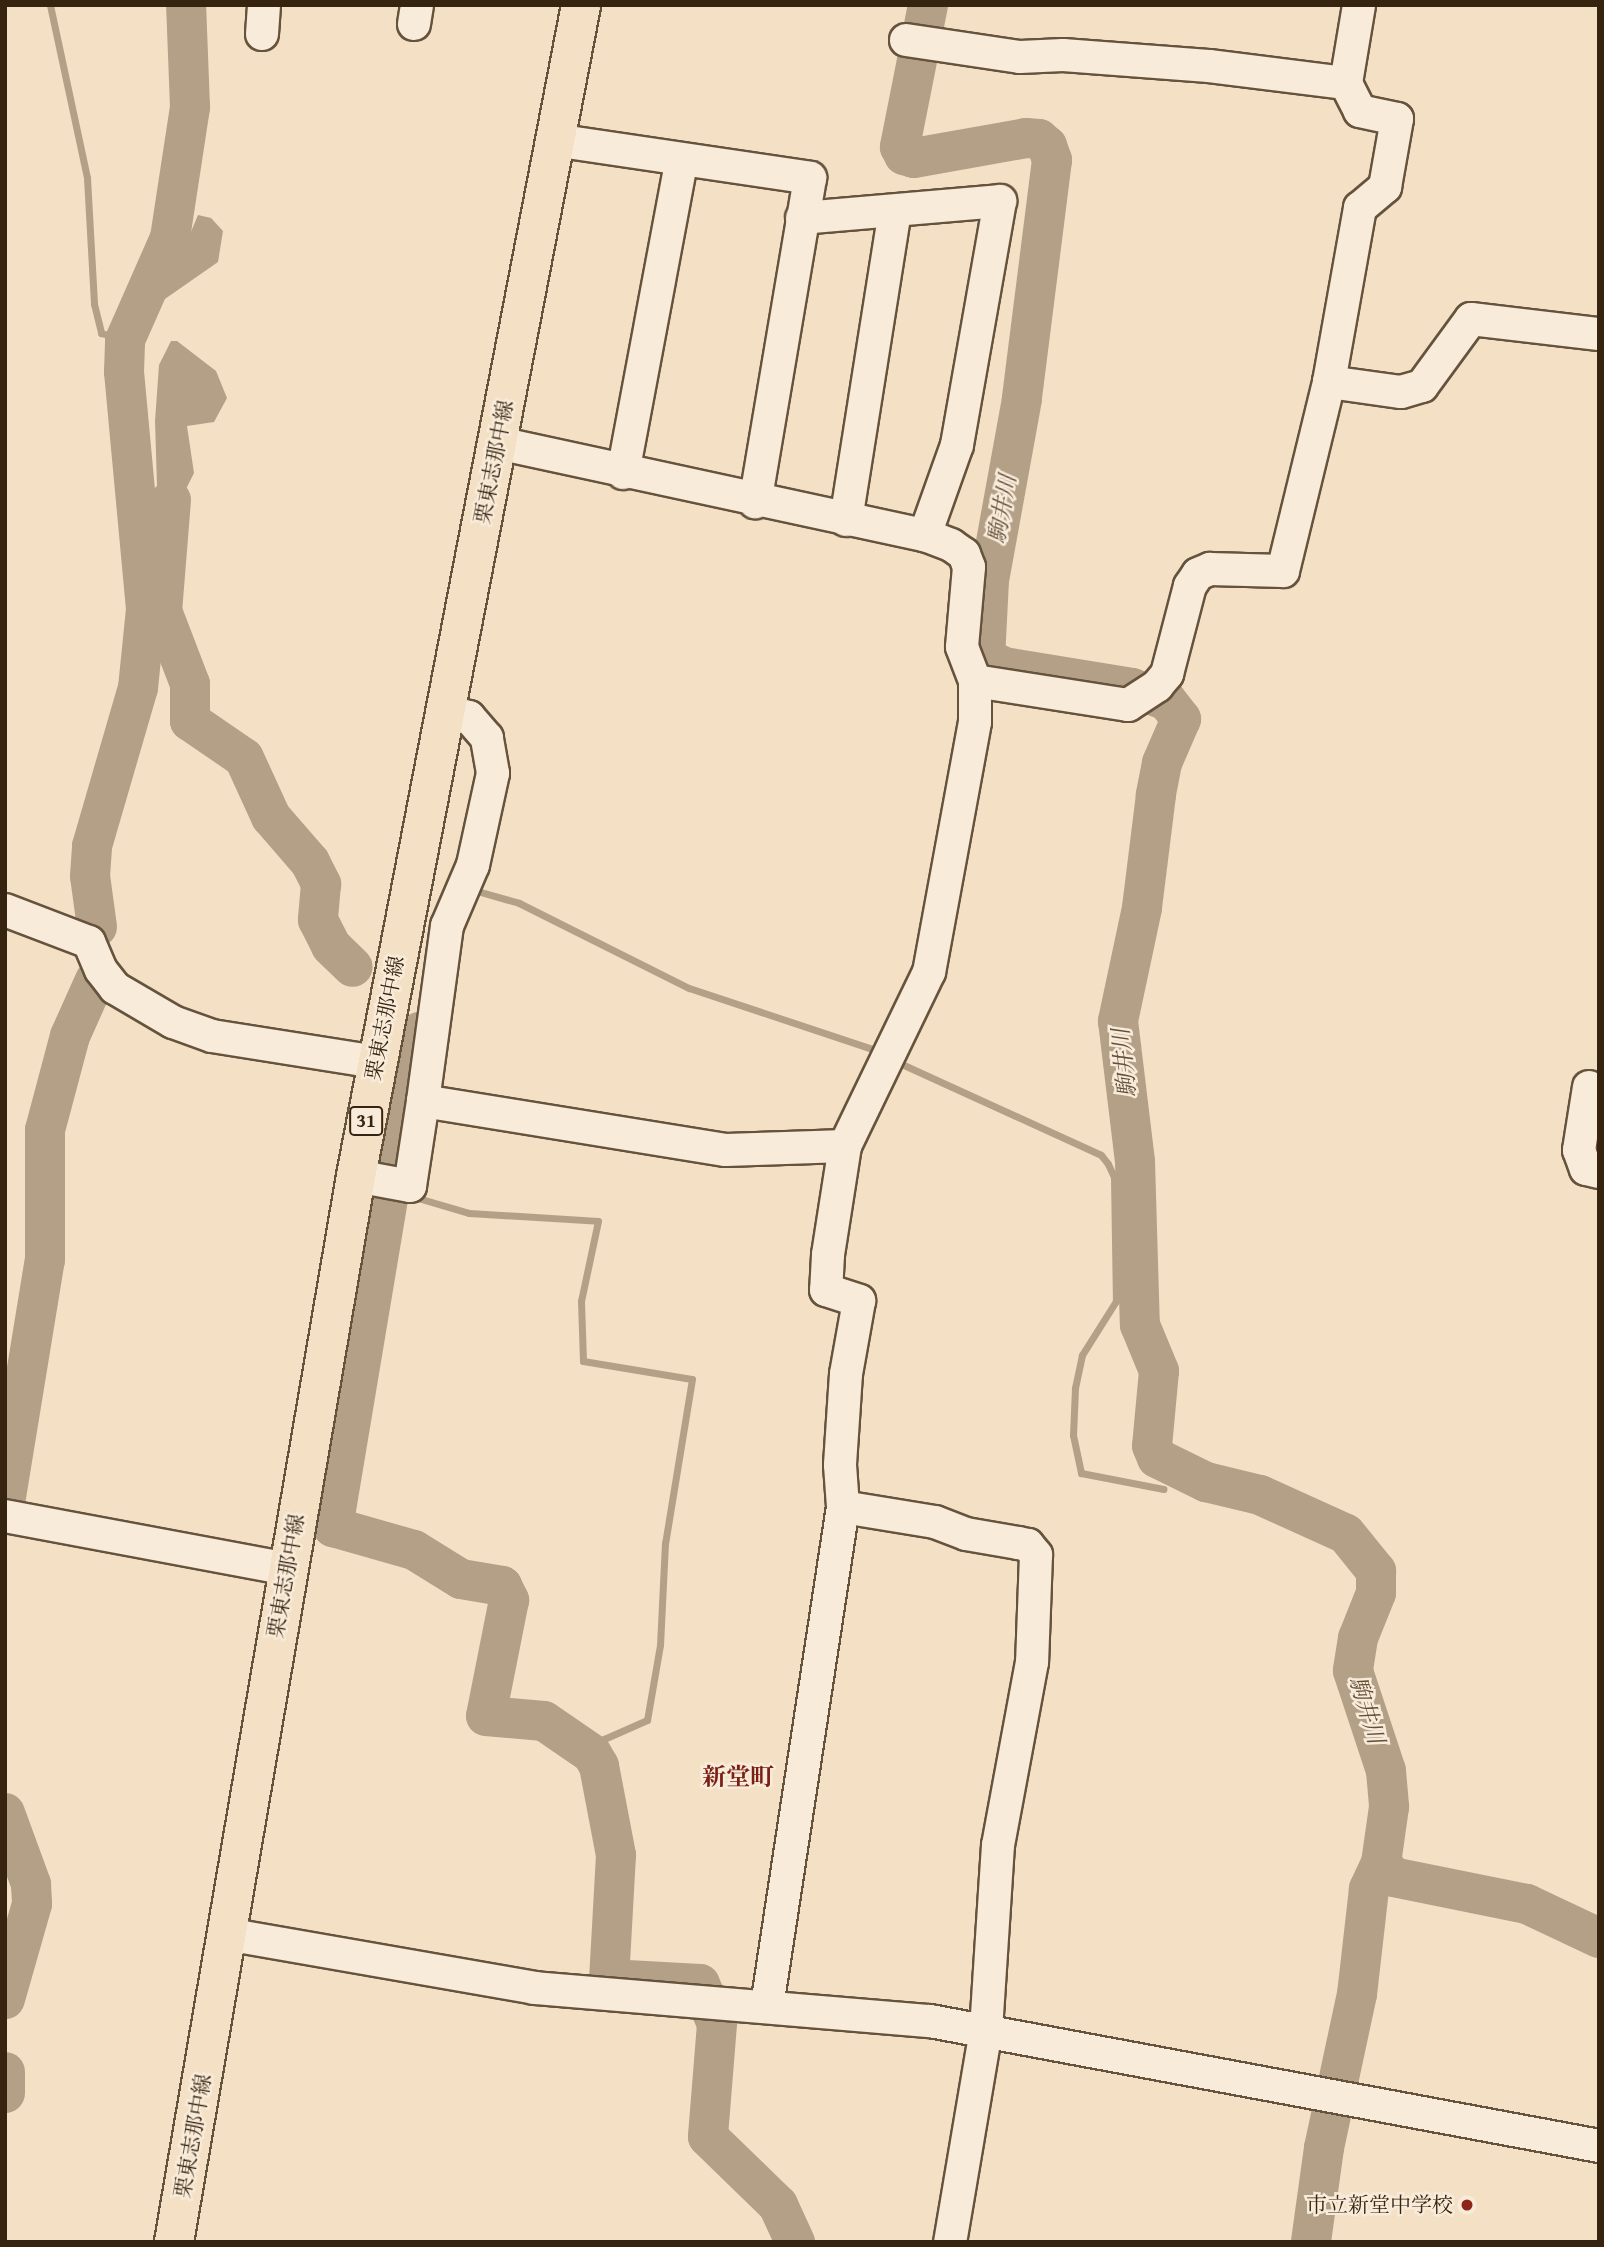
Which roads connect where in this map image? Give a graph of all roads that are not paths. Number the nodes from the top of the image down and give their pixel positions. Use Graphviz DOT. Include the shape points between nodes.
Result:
graph roads {
  1 [pos="581,5"];
  2 [pos="1359,5"];
  3 [pos="906,40"];
  4 [pos="1346,83"];
  5 [pos="554,140"];
  6 [pos="682,159"];
  7 [pos="895,212"];
  8 [pos="802,218"];
  9 [pos="1599,334"];
  10 [pos="1329,382"];
  11 [pos="498,443"];
  12 [pos="623,473"];
  13 [pos="755,502"];
  14 [pos="846,520"];
  15 [pos="925,535"];
  16 [pos="975,681"];
  17 [pos="443,711"];
  18 [pos="5,911"];
  19 [pos="377,1062"];
  20 [pos="1589,1087"];
  21 [pos="423,1101"];
  22 [pos="845,1146"];
  23 [pos="1599,1172"];
  24 [pos="356,1176"];
  25 [pos="843,1507"];
  26 [pos="5,1516"];
  27 [pos="287,1569"];
  28 [pos="226,1934"];
  29 [pos="766,2006"];
  30 [pos="986,2030"];
  31 [pos="1599,2146"];
  32 [pos="174,2242"];
  33 [pos="950,2242"];
  1 -- 5 [label="main road, 栗東志那中線 / 31"];
  2 -- 4 [label="street"];
  3 -- 4 [label="street" via="1020,57 1209,66"];
  4 -- 10 [label="street" via="1360,111 1397,119 1385,187 1360,208"];
  5 -- 6 [label="street"];
  5 -- 11 [label="main road, 栗東志那中線 / 31"];
  6 -- 8 [label="street" via="807,176"];
  6 -- 12 [label="street"];
  7 -- 8 [label="street"];
  7 -- 14 [label="street"];
  7 -- 15 [label="street" via="1000,201 957,445"];
  8 -- 13 [label="street"];
  9 -- 10 [label="street" via="1471,319 1422,386 1401,392"];
  10 -- 16 [label="street" via="1283,571 1210,569 1198,574 1190,586 1167,674 1147,693 1128,705"];
  11 -- 12 [label="street"];
  11 -- 17 [label="main road, 栗東志那中線 / 31"];
  12 -- 13 [label="street"];
  13 -- 14 [label="street"];
  14 -- 15 [label="street"];
  15 -- 16 [label="street" via="964,554 969,567 962,646"];
  16 -- 22 [label="street" via="975,722 929,972"];
  17 -- 19 [label="main road, 栗東志那中線 / 31"];
  17 -- 21 [label="street" via="469,717 487,738 493,773 473,864 447,926"];
  18 -- 19 [label="street" via="89,942 115,988 173,1022 212,1036"];
  19 -- 24 [label="main road, 栗東志那中線 / 31"];
  20 -- 23 [label="street" via="1579,1150 1586,1169"];
  21 -- 22 [label="street" via="726,1150"];
  21 -- 24 [label="street" via="410,1186"];
  22 -- 25 [label="street" via="826,1290 859,1301 845,1384 840,1465"];
  24 -- 27 [label="main road, 栗東志那中線 / 31"];
  25 -- 29 [label="street"];
  25 -- 30 [label="street" via="935,1522 966,1534 1028,1545 1036,1555 1032,1662 998,1845"];
  26 -- 27 [label="street"];
  27 -- 28 [label="main road, 栗東志那中線 / 31"];
  28 -- 29 [label="street" via="534,1988 674,2003"];
  28 -- 32 [label="main road, 栗東志那中線 / 31"];
  29 -- 30 [label="street"];
  30 -- 31 [label="street"];
  30 -- 33 [label="street"];
}
